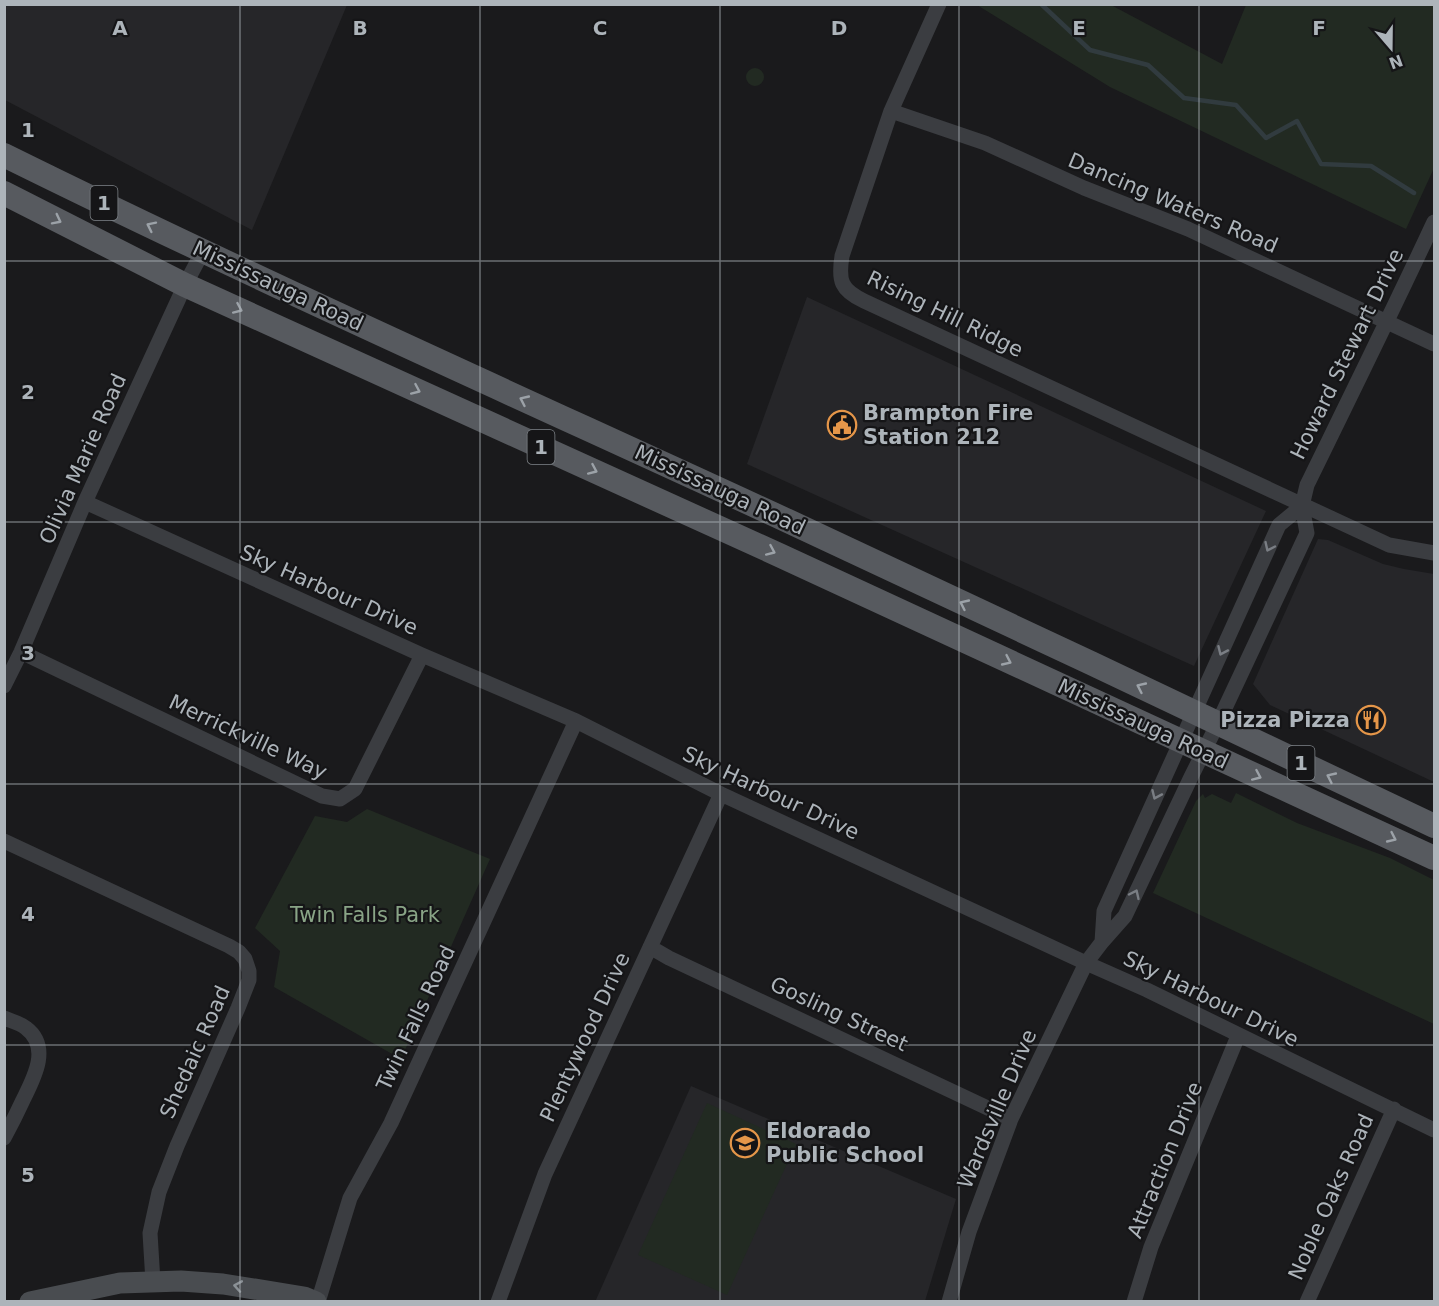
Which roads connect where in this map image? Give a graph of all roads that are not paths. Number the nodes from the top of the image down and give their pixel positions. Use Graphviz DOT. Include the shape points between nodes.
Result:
graph roads {
  1 [pos="939,4"];
  2 [pos="891,111"];
  3 [pos="4,155"];
  4 [pos="4,193"];
  5 [pos="1434,222"];
  6 [pos="203,251"];
  7 [pos="185,285"];
  8 [pos="1387,322"];
  9 [pos="1434,345"];
  10 [pos="85,502"];
  11 [pos="1302,506"];
  12 [pos="1434,553"];
  13 [pos="21,652"];
  14 [pos="422,655"];
  15 [pos="4,686"];
  16 [pos="1194,712"];
  17 [pos="576,721"];
  18 [pos="1218,723"];
  19 [pos="1180,741"];
  20 [pos="1204,752"];
  21 [pos="721,794"];
  22 [pos="1434,826"];
  23 [pos="4,841"];
  24 [pos="1434,858"];
  25 [pos="1102,942"];
  26 [pos="650,947"];
  27 [pos="1086,963"];
  28 [pos="4,1018"];
  29 [pos="1238,1036"];
  30 [pos="1394,1109"];
  31 [pos="1011,1119"];
  32 [pos="1434,1130"];
  33 [pos="4,1138"];
  34 [pos="153,1282"];
  35 [pos="30,1302"];
  36 [pos="317,1302"];
  37 [pos="498,1302"];
  38 [pos="949,1302"];
  39 [pos="1134,1302"];
  40 [pos="1307,1302"];
  1 -- 2 [label="street, Rising Hill Ridge"];
  2 -- 8 [label="street, Dancing Waters Road" via="986,143 1084,188 1188,229"];
  2 -- 11 [label="street, Rising Hill Ridge" via="842,256 839,273 848,291"];
  6 -- 3 [label="main road, Mississauga Road / 1, one-way"];
  4 -- 7 [label="main road, Mississauga Road / 1, one-way"];
  5 -- 8 [label="street, Howard Stewart Drive"];
  6 -- 7 [label="street, Olivia Marie Road"];
  16 -- 6 [label="main road, Mississauga Road / 1, one-way"];
  7 -- 10 [label="street, Olivia Marie Road"];
  7 -- 19 [label="main road, Mississauga Road / 1, one-way"];
  8 -- 9 [label="street, Dancing Waters Road"];
  8 -- 11 [label="street, Howard Stewart Drive" via="1307,485"];
  10 -- 13 [label="street, Olivia Marie Road"];
  10 -- 14 [label="street, Sky Harbour Drive"];
  11 -- 12 [label="street, Rising Hill Ridge" via="1389,545"];
  11 -- 16 [label="street, one-way" via="1279,525"];
  11 -- 18 [label="street, Howard Stewart Drive" via="1307,533"];
  13 -- 14 [label="street, Merrickville Way" via="322,796 340,799 355,789"];
  13 -- 15 [label="street, Olivia Marie Road"];
  14 -- 17 [label="street, Sky Harbour Drive"];
  16 -- 18 [label="main road, Mississauga Road / 1"];
  16 -- 19 [label="street"];
  17 -- 21 [label="street, Sky Harbour Drive"];
  17 -- 36 [label="street, Twin Falls Road" via="391,1123 350,1198"];
  18 -- 20 [label="street, Howard Stewart Drive"];
  22 -- 18 [label="main road, Mississauga Road / 1, one-way"];
  19 -- 20 [label="main road, Mississauga Road / 1"];
  19 -- 25 [label="street, one-way" via="1104,911"];
  20 -- 24 [label="main road, Mississauga Road / 1, one-way"];
  25 -- 20 [label="street, Wardsville Drive, one-way" via="1125,916"];
  21 -- 26 [label="street, Plentywood Drive"];
  21 -- 27 [label="street, Sky Harbour Drive"];
  23 -- 34 [label="street, Shedaic Road" via="229,946 245,959 249,980 159,1192 150,1233"];
  25 -- 27 [label="street, Wardsville Drive"];
  26 -- 31 [label="street, Gosling Street"];
  26 -- 37 [label="street, Plentywood Drive" via="544,1174"];
  27 -- 29 [label="street, Sky Harbour Drive"];
  27 -- 31 [label="street, Wardsville Drive"];
  28 -- 33 [label="street" via="26,1028 39,1052 33,1080"];
  29 -- 30 [label="street, Sky Harbour Drive"];
  29 -- 39 [label="street, Attraction Drive" via="1151,1246"];
  30 -- 32 [label="street, Sky Harbour Drive"];
  30 -- 40 [label="street, Noble Oaks Road"];
  31 -- 38 [label="street, Wardsville Drive" via="969,1232"];
  34 -- 35 [label="street" via="120,1283"];
  36 -- 34 [label="street, one-way" via="223,1284"];
}
